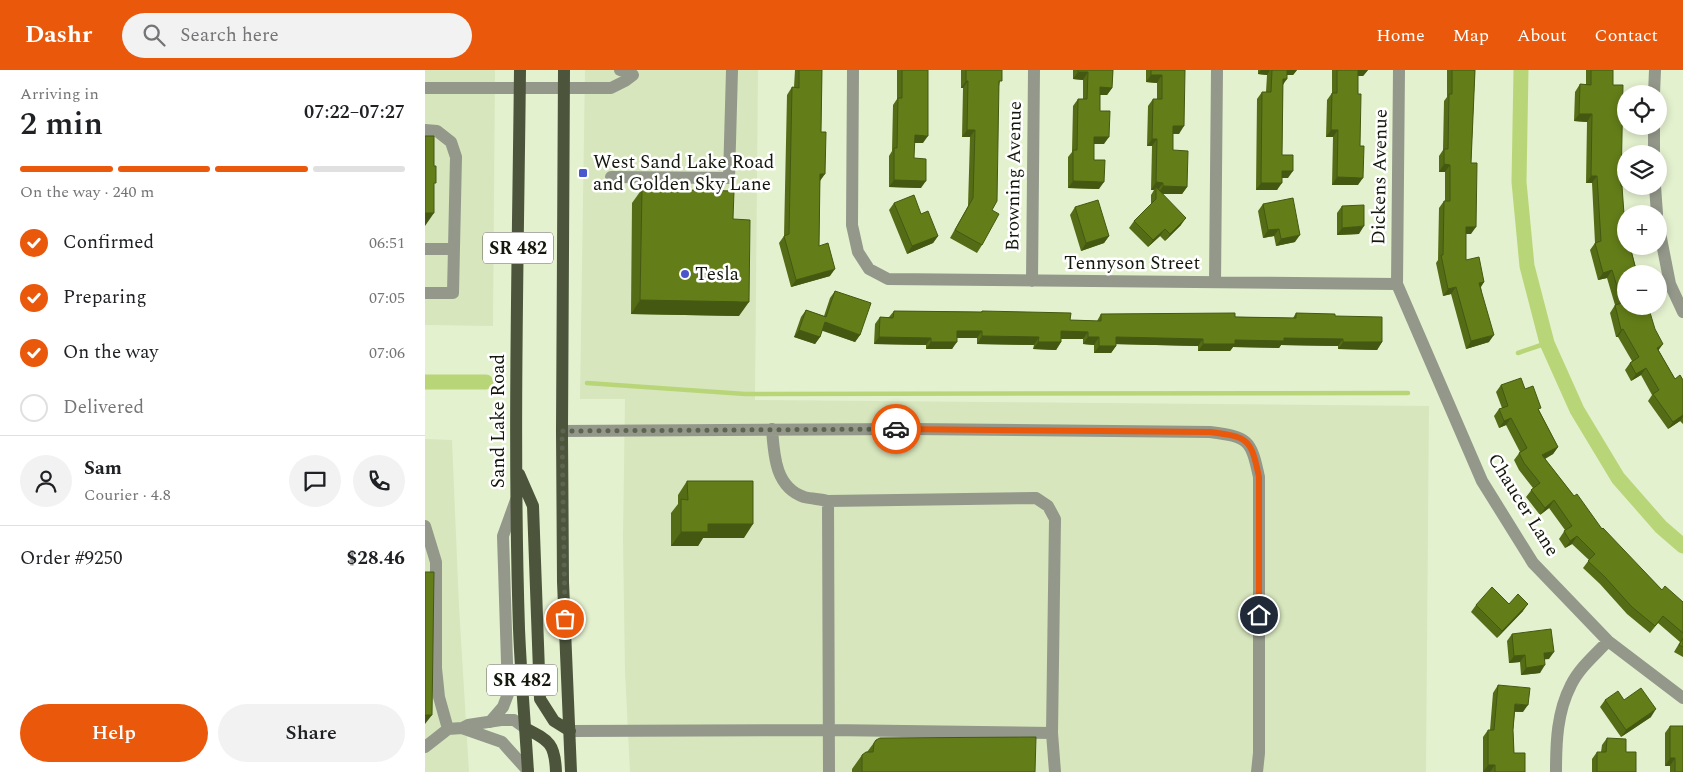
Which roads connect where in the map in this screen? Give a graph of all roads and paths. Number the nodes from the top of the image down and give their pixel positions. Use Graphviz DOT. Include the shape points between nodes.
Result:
graph roads {
  1 [pos="520,70"];
  2 [pos="564,70"];
  3 [pos="620,70"];
  4 [pos="732,70"];
  5 [pos="853,70"];
  6 [pos="1034,70"];
  7 [pos="1217,70"];
  8 [pos="1399,70"];
  9 [pos="1655,70"];
  10 [pos="1654,85"];
  11 [pos="564,87"];
  12 [pos="425,88"];
  13 [pos="520,88"];
  14 [pos="425,130"];
  15 [pos="611,177"];
  16 [pos="425,249"];
  17 [pos="454,249"];
  18 [pos="1664,255"];
  19 [pos="1032,282"];
  20 [pos="1215,282"];
  21 [pos="1397,284"];
  22 [pos="425,293"];
  23 [pos="1683,312"];
  24 [pos="772,429"];
  25 [pos="562,431"];
  26 [pos="516,467"];
  27 [pos="517,498"];
  28 [pos="828,500"];
  29 [pos="425,526"];
  30 [pos="1608,641"];
  31 [pos="1683,698"];
  32 [pos="490,722"];
  33 [pos="462,728"];
  34 [pos="525,728"];
  35 [pos="448,729"];
  36 [pos="829,730"];
  37 [pos="570,731"];
  38 [pos="1053,733"];
  39 [pos="425,747"];
  40 [pos="528,771"];
  41 [pos="557,772"];
  42 [pos="571,772"];
  43 [pos="829,772"];
  44 [pos="1055,772"];
  45 [pos="1257,772"];
  46 [pos="1556,772"];
  1 -- 13 [label="main road, Sand Lake Road / SR 482"];
  2 -- 11 [label="main road, SR 482"];
  3 -- 11 [label="street" via="633,75 611,88"];
  4 -- 15 [label="street" via="729,178"];
  5 -- 19 [label="street, Tennyson Street" via="851,225 858,252 869,268 888,279"];
  6 -- 19 [label="street, Browning Avenue"];
  7 -- 20 [label="street"];
  8 -- 21 [label="street, Dickens Avenue"];
  9 -- 10 [label="street"];
  11 -- 13 [label="street"];
  11 -- 25 [label="main road, SR 482"];
  12 -- 13 [label="street"];
  13 -- 26 [label="main road, Sand Lake Road / SR 482"];
  14 -- 17 [label="street" via="437,130 451,142 456,157"];
  16 -- 17 [label="street"];
  17 -- 22 [label="street" via="453,293"];
  18 -- 23 [label="street" via="1670,284"];
  19 -- 20 [label="street, Tennyson Street"];
  20 -- 21 [label="street, Tennyson Street"];
  21 -- 30 [label="street, Chaucer Lane" via="1482,481 1533,563"];
  24 -- 25 [label="street"];
  24 -- 28 [label="street" via="775,460 785,486 804,496"];
  24 -- 45 [label="street" via="1210,432 1242,438 1255,458 1259,477"];
  25 -- 37 [label="main road, SR 482" via="563,582"];
  26 -- 27 [label="main road, Sand Lake Road / SR 482"];
  26 -- 37 [label="main road" via="533,506 541,699 554,721"];
  27 -- 32 [label="street" via="503,536 507,694 503,707"];
  27 -- 34 [label="main road, Sand Lake Road / SR 482" via="519,631"];
  28 -- 36 [label="street"];
  28 -- 38 [label="street" via="1036,498 1049,506 1055,519"];
  29 -- 35 [label="street" via="435,562 436,668 439,697"];
  30 -- 31 [label="street, Chaucer Lane"];
  30 -- 46 [label="street" via="1571,685 1559,716"];
  32 -- 33 [label="street"];
  32 -- 34 [label="street" via="514,720"];
  33 -- 35 [label="street"];
  33 -- 40 [label="street" via="502,742"];
  34 -- 40 [label="main road, Sand Lake Road / SR 482"];
  34 -- 41 [label="main road" via="545,738 555,754"];
  35 -- 39 [label="street"];
  36 -- 37 [label="street"];
  36 -- 38 [label="street"];
  36 -- 43 [label="street"];
  37 -- 42 [label="main road, SR 482"];
  38 -- 44 [label="street"];
}
